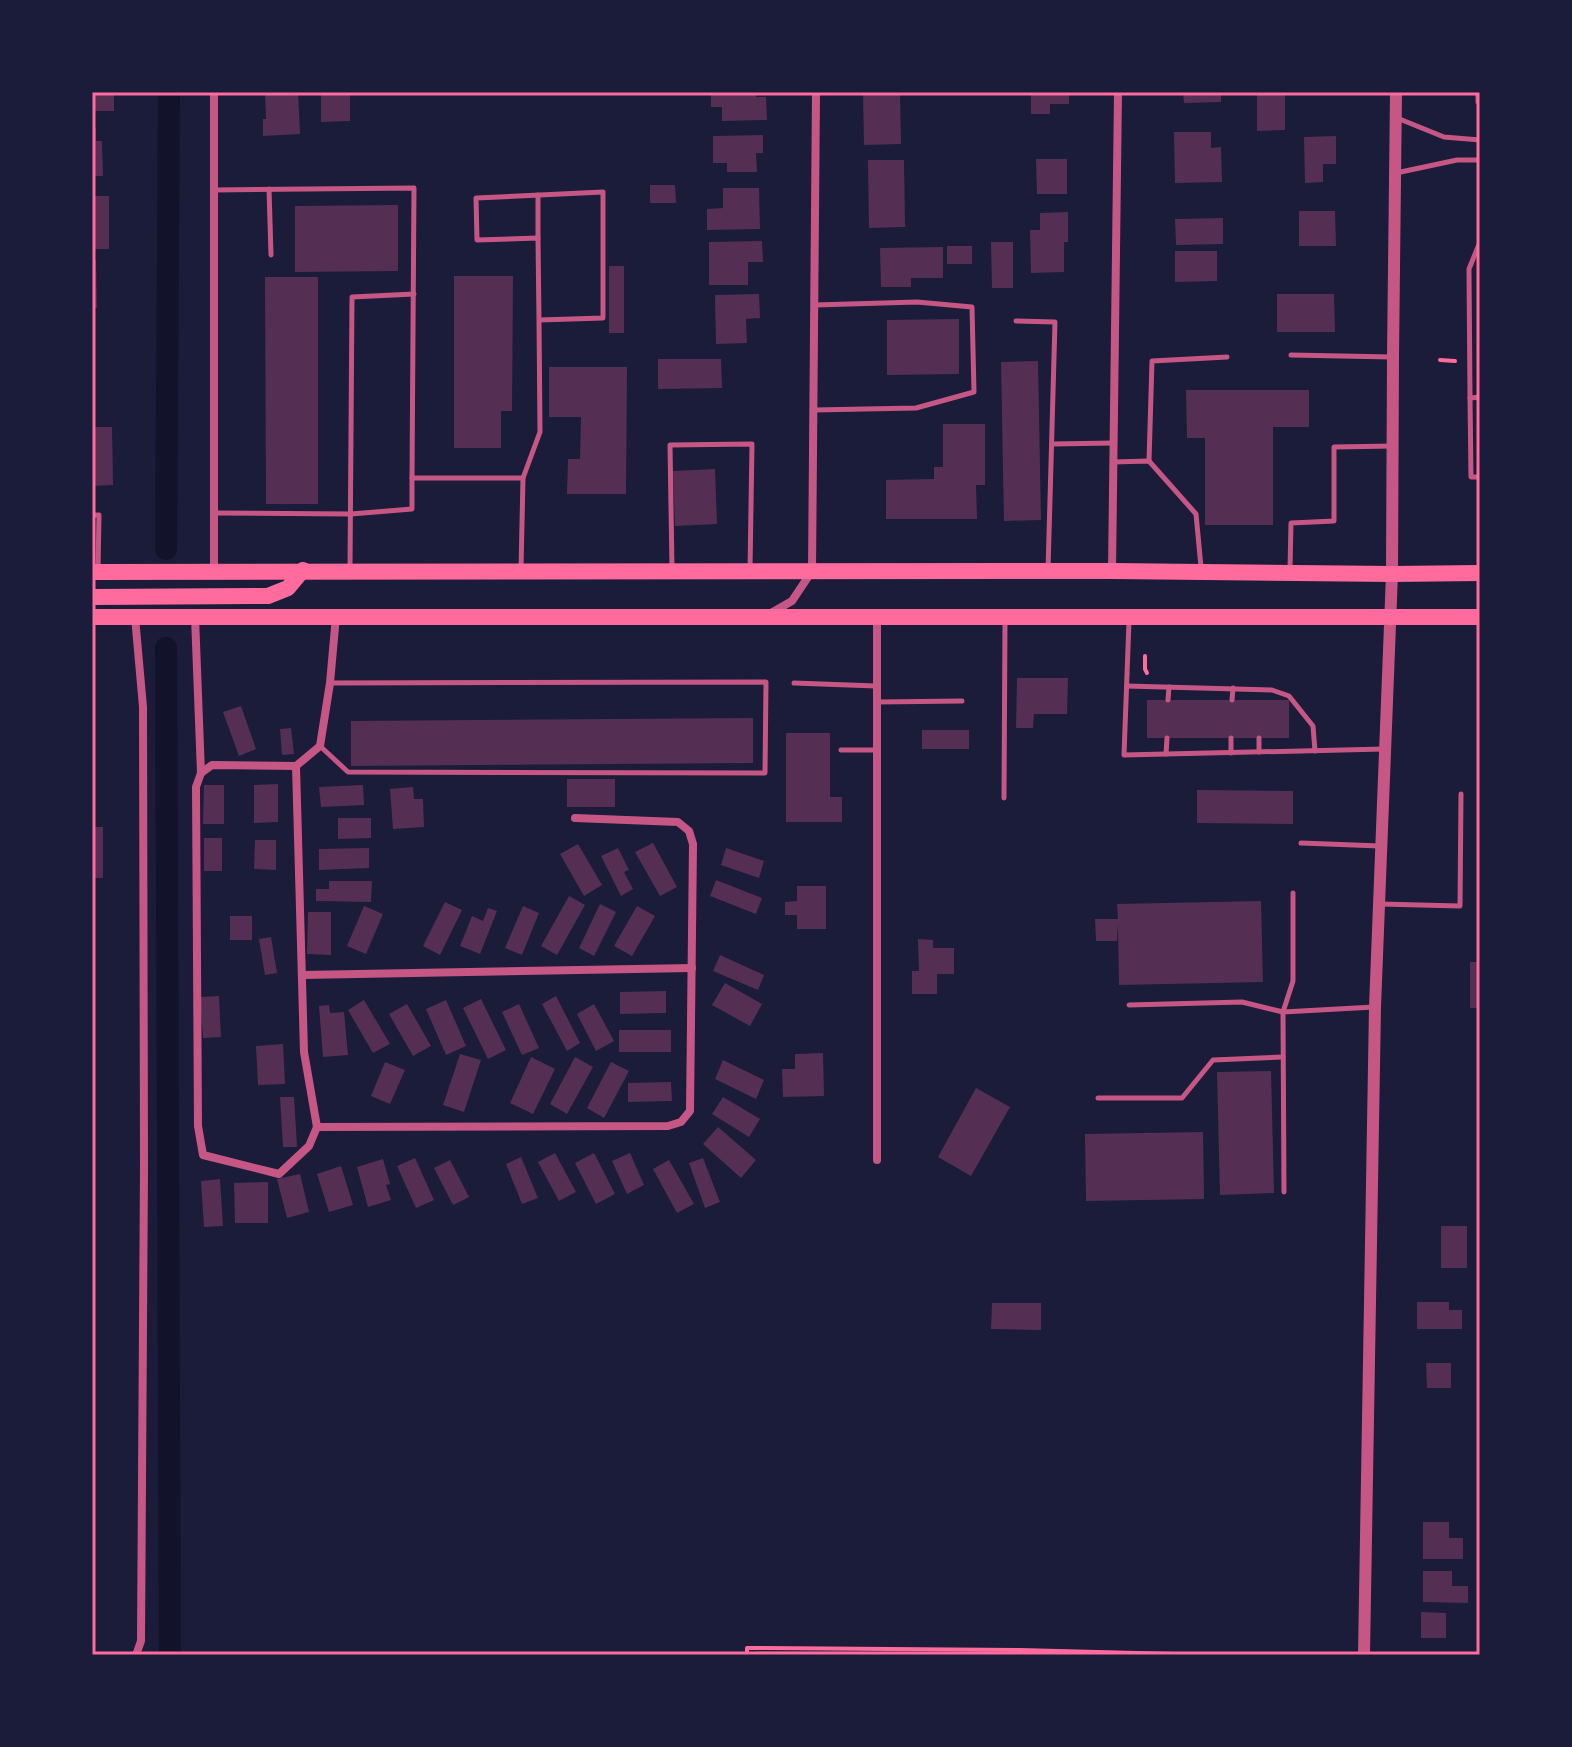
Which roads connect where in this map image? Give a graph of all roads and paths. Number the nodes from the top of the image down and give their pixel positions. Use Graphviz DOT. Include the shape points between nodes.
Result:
graph roads {
  1 [pos="214,92"];
  2 [pos="816,92"];
  3 [pos="1118,92"];
  4 [pos="1396,92"];
  5 [pos="1478,92"];
  6 [pos="1478,102"];
  7 [pos="1396,118"];
  8 [pos="1480,140"];
  9 [pos="1480,160"];
  10 [pos="1395,173"];
  11 [pos="269,189"];
  12 [pos="214,190"];
  13 [pos="538,195"];
  14 [pos="538,238"];
  15 [pos="1479,246"];
  16 [pos="271,255"];
  17 [pos="414,294"];
  18 [pos="815,305"];
  19 [pos="539,320"];
  20 [pos="1016,321"];
  21 [pos="1291,355"];
  22 [pos="1227,357"];
  23 [pos="1393,357"];
  24 [pos="1440,360"];
  25 [pos="1455,361"];
  26 [pos="1480,397"];
  27 [pos="1470,398"];
  28 [pos="814,410"];
  29 [pos="1114,443"];
  30 [pos="1052,444"];
  31 [pos="1394,446"];
  32 [pos="1149,461"];
  33 [pos="1113,462"];
  34 [pos="1480,477"];
  35 [pos="412,478"];
  36 [pos="523,478"];
  37 [pos="214,513"];
  38 [pos="351,514"];
  39 [pos="92,515"];
  40 [pos="214,570"];
  41 [pos="303,570"];
  42 [pos="350,570"];
  43 [pos="521,570"];
  44 [pos="672,571"];
  45 [pos="750,571"];
  46 [pos="812,571"];
  47 [pos="1048,571"];
  48 [pos="1112,571"];
  49 [pos="95,572"];
  50 [pos="1202,572"];
  51 [pos="1290,573"];
  52 [pos="1480,573"];
  53 [pos="1392,574"];
  54 [pos="92,597"];
  55 [pos="135,616"];
  56 [pos="195,616"];
  57 [pos="336,616"];
  58 [pos="877,616"];
  59 [pos="1005,616"];
  60 [pos="1129,616"];
  61 [pos="92,617"];
  62 [pos="764,617"];
  63 [pos="1391,617"];
  64 [pos="1480,617"];
  65 [pos="330,683"];
  66 [pos="794,683"];
  67 [pos="877,686"];
  68 [pos="1127,686"];
  69 [pos="1169,687"];
  70 [pos="1233,688"];
  71 [pos="1260,689"];
  72 [pos="1168,700"];
  73 [pos="1232,700"];
  74 [pos="1260,700"];
  75 [pos="962,701"];
  76 [pos="877,702"];
  77 [pos="1167,738"];
  78 [pos="1231,738"];
  79 [pos="1259,738"];
  80 [pos="320,746"];
  81 [pos="1385,749"];
  82 [pos="841,750"];
  83 [pos="877,750"];
  84 [pos="1315,751"];
  85 [pos="1259,752"];
  86 [pos="1231,753"];
  87 [pos="1166,754"];
  88 [pos="296,766"];
  89 [pos="201,773"];
  90 [pos="1461,794"];
  91 [pos="1004,798"];
  92 [pos="575,818"];
  93 [pos="1301,843"];
  94 [pos="1381,846"];
  95 [pos="1293,893"];
  96 [pos="1379,904"];
  97 [pos="692,968"];
  98 [pos="302,975"];
  99 [pos="1129,1005"];
  100 [pos="1375,1007"];
  101 [pos="1283,1012"];
  102 [pos="1283,1057"];
  103 [pos="1098,1098"];
  104 [pos="317,1127"];
  105 [pos="877,1160"];
  106 [pos="1284,1192"];
  107 [pos="1020,1653"];
  108 [pos="1175,1654"];
  109 [pos="136,1655"];
  110 [pos="747,1655"];
  111 [pos="1364,1655"];
  1 -- 12 [label="street"];
  2 -- 18 [label="street"];
  3 -- 29 [label="street"];
  4 -- 7 [label="street"];
  5 -- 6 [label="lane"];
  7 -- 8 [label="lane" via="1444,137"];
  7 -- 10 [label="street"];
  9 -- 10 [label="lane"];
  10 -- 23 [label="street"];
  11 -- 12 [label="lane"];
  11 -- 16 [label="lane"];
  11 -- 17 [label="lane" via="414,188"];
  12 -- 37 [label="street"];
  13 -- 14 [label="lane"];
  13 -- 14 [label="lane" via="476,198 477,240"];
  13 -- 19 [label="lane" via="603,192 603,318"];
  14 -- 19 [label="lane"];
  15 -- 27 [label="lane" via="1469,269"];
  17 -- 35 [label="lane"];
  17 -- 38 [label="lane" via="352,297"];
  18 -- 28 [label="street"];
  18 -- 28 [label="lane" via="917,302 972,307 974,392 916,408"];
  19 -- 36 [label="lane" via="540,432"];
  20 -- 30 [label="lane" via="1055,322"];
  21 -- 23 [label="lane"];
  22 -- 32 [label="lane" via="1152,361"];
  23 -- 31 [label="street"];
  24 -- 25 [label="path"];
  26 -- 27 [label="lane"];
  27 -- 34 [label="lane" via="1471,477"];
  28 -- 46 [label="street"];
  29 -- 30 [label="lane"];
  29 -- 33 [label="street"];
  30 -- 47 [label="lane"];
  31 -- 51 [label="lane" via="1334,447 1334,521 1291,523"];
  31 -- 53 [label="street"];
  32 -- 33 [label="lane"];
  32 -- 50 [label="lane" via="1196,514"];
  33 -- 48 [label="street"];
  35 -- 36 [label="lane"];
  35 -- 38 [label="lane" via="412,509"];
  36 -- 43 [label="lane"];
  37 -- 38 [label="lane"];
  37 -- 40 [label="street"];
  38 -- 42 [label="lane"];
  39 -- 49 [label="lane" via="99,515"];
  40 -- 41 [label="main road"];
  40 -- 49 [label="main road"];
  41 -- 42 [label="main road"];
  41 -- 54 [label="main road" via="288,588 268,596"];
  42 -- 43 [label="main road"];
  43 -- 44 [label="main road"];
  44 -- 45 [label="main road"];
  44 -- 45 [label="lane" via="670,445 752,444"];
  45 -- 46 [label="main road"];
  46 -- 47 [label="main road"];
  46 -- 62 [label="street" via="792,601"];
  47 -- 48 [label="main road"];
  48 -- 50 [label="main road"];
  50 -- 51 [label="main road"];
  51 -- 53 [label="main road"];
  52 -- 53 [label="main road"];
  53 -- 63 [label="street"];
  55 -- 56 [label="main road"];
  55 -- 61 [label="main road"];
  55 -- 109 [label="street" via="143,707 144,1166 141,1641"];
  56 -- 57 [label="main road"];
  56 -- 89 [label="street"];
  57 -- 62 [label="main road"];
  57 -- 65 [label="street"];
  58 -- 59 [label="main road"];
  58 -- 62 [label="main road"];
  58 -- 67 [label="street"];
  59 -- 60 [label="main road"];
  59 -- 91 [label="lane"];
  60 -- 63 [label="main road"];
  60 -- 68 [label="lane"];
  63 -- 64 [label="main road"];
  63 -- 81 [label="street"];
  65 -- 80 [label="street"];
  65 -- 80 [label="lane" via="766,682 765,773 348,772"];
  66 -- 67 [label="lane"];
  67 -- 76 [label="street"];
  68 -- 69 [label="lane"];
  68 -- 87 [label="lane" via="1124,755"];
  69 -- 70 [label="lane"];
  69 -- 72 [label="lane"];
  70 -- 71 [label="lane"];
  70 -- 73 [label="lane"];
  71 -- 74 [label="lane"];
  71 -- 84 [label="lane" via="1289,696 1313,726"];
  75 -- 76 [label="lane"];
  76 -- 83 [label="street"];
  77 -- 87 [label="lane"];
  78 -- 86 [label="lane"];
  79 -- 85 [label="lane"];
  80 -- 88 [label="street"];
  81 -- 84 [label="lane"];
  81 -- 94 [label="street"];
  82 -- 83 [label="lane"];
  83 -- 105 [label="street"];
  84 -- 85 [label="lane"];
  85 -- 86 [label="lane"];
  86 -- 87 [label="lane"];
  88 -- 89 [label="street" via="212,765"];
  88 -- 98 [label="street"];
  89 -- 104 [label="street" via="196,787 198,1126 203,1155 279,1174 309,1146"];
  90 -- 96 [label="lane" via="1460,906"];
  92 -- 97 [label="street" via="678,822 689,831"];
  93 -- 94 [label="lane"];
  94 -- 96 [label="street"];
  95 -- 101 [label="lane" via="1293,981"];
  96 -- 100 [label="street"];
  97 -- 98 [label="street"];
  97 -- 104 [label="street" via="690,1111 681,1122"];
  98 -- 104 [label="street" via="304,1052"];
  99 -- 101 [label="lane" via="1242,1002"];
  100 -- 101 [label="lane"];
  100 -- 111 [label="street"];
  101 -- 102 [label="lane"];
  102 -- 103 [label="lane" via="1213,1060 1182,1098"];
  102 -- 106 [label="lane"];
  107 -- 108 [label="path"];
  107 -- 110 [label="path" via="747,1648"];
}
